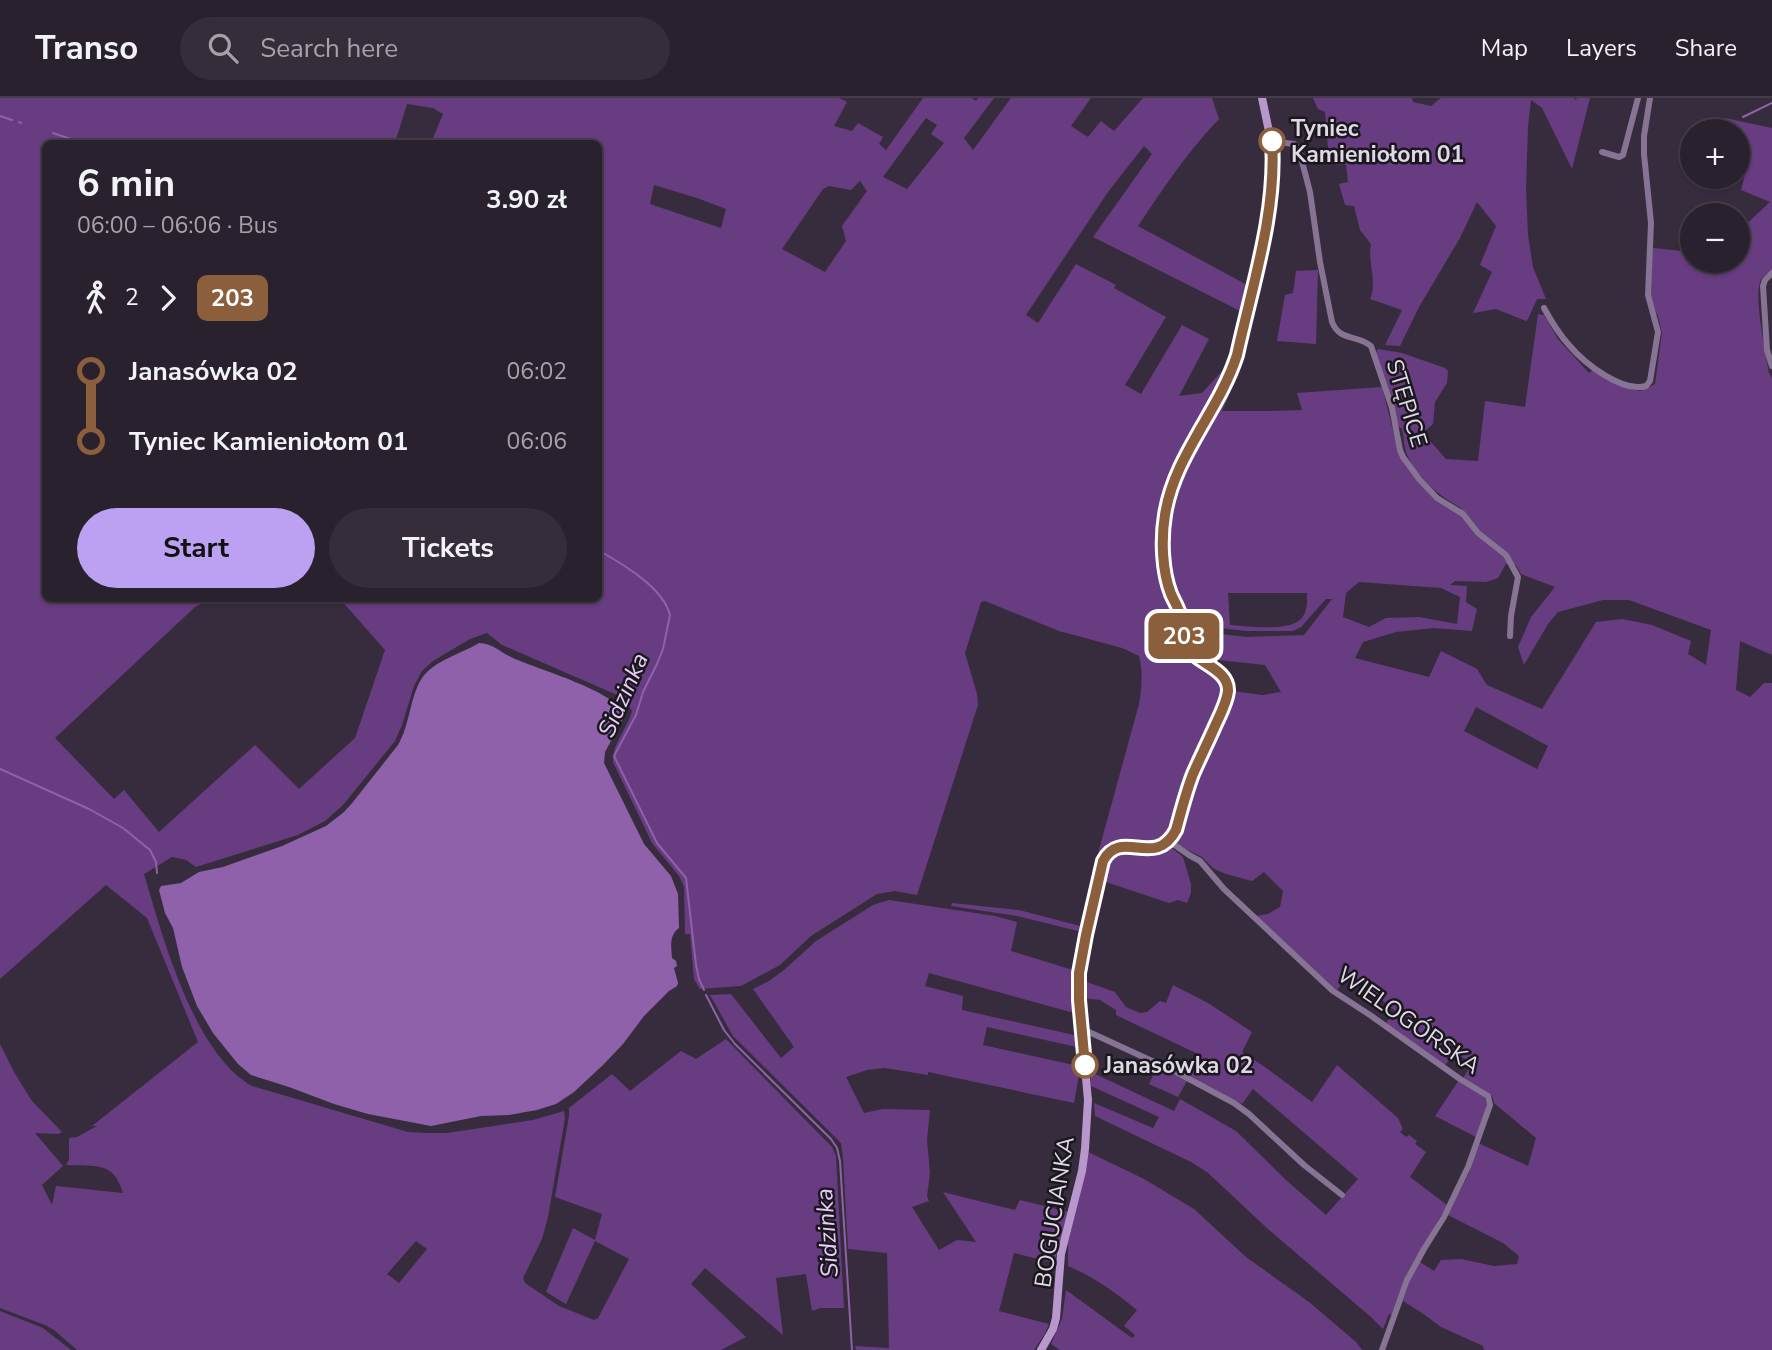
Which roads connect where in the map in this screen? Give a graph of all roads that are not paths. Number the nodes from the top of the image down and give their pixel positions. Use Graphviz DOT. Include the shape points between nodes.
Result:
graph roads {
  1 [pos="1262,98"];
  2 [pos="1638,98"];
  3 [pos="1650,98"];
  4 [pos="1272,141"];
  5 [pos="1602,152"];
  6 [pos="1772,273"];
  7 [pos="1544,308"];
  8 [pos="1772,366"];
  9 [pos="1510,636"];
  10 [pos="1169,841"];
  11 [pos="1082,1032"];
  12 [pos="1342,1195"];
  13 [pos="1041,1350"];
  14 [pos="1382,1350"];
  1 -- 4 [label="street"];
  2 -- 5 [label="street" via="1623,155"];
  3 -- 7 [label="street" via="1644,136 1651,223 1648,295 1658,340 1650,381 1635,387 1606,377 1570,347"];
  4 -- 9 [label="street, STĘPICE" via="1294,144 1299,150 1334,328 1371,346 1403,457 1437,498 1463,514 1506,555 1518,577"];
  4 -- 10 [label="street" via="1272,192 1237,355 1181,465 1164,516 1167,581 1179,609 1186,646 1221,674 1228,687"];
  6 -- 8 [label="street" via="1763,286"];
  10 -- 11 [label="street, BOGUCIANKA" via="1154,849 1116,848 1103,861 1079,973"];
  10 -- 14 [label="street, WIELOGÓRSKA" via="1200,860 1224,890 1333,991 1490,1100 1468,1167 1407,1280"];
  11 -- 12 [label="street" via="1176,1072 1234,1103"];
  11 -- 13 [label="street, BOGUCIANKA" via="1088,1100 1084,1160 1062,1254 1056,1318"];
}
